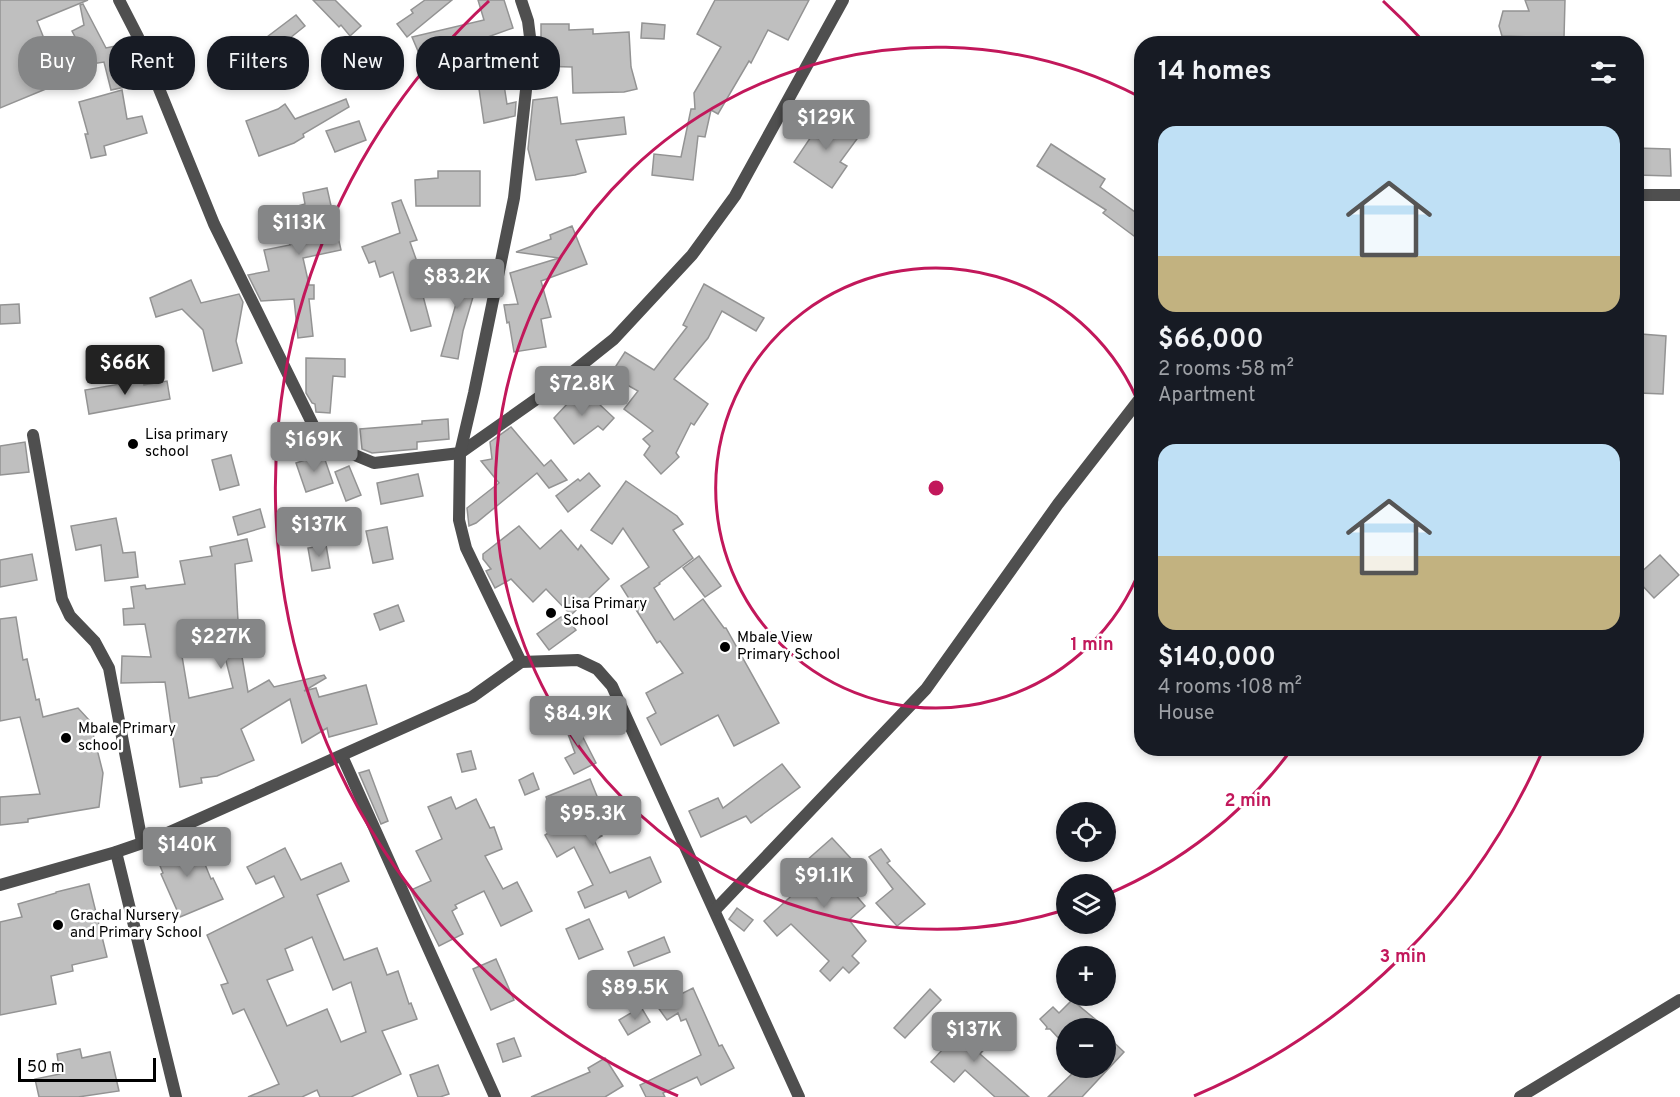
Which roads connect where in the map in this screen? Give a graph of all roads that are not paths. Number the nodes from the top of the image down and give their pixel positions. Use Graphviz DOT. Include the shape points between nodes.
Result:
graph roads {
  1 [pos="119,0"];
  2 [pos="521,0"];
  3 [pos="843,0"];
  4 [pos="1644,195"];
  5 [pos="1680,195"];
  6 [pos="1134,406"];
  7 [pos="33,435"];
  8 [pos="460,453"];
  9 [pos="521,662"];
  10 [pos="342,756"];
  11 [pos="142,842"];
  12 [pos="116,852"];
  13 [pos="0,885"];
  14 [pos="715,910"];
  15 [pos="1680,1000"];
  16 [pos="176,1097"];
  17 [pos="495,1097"];
  18 [pos="799,1097"];
  19 [pos="1520,1097"];
  1 -- 8 [label="street" via="138,37 214,224 316,431 345,451 374,463"];
  2 -- 8 [label="street" via="531,45 514,198"];
  3 -- 8 [label="street" via="735,196 692,255 614,339"];
  4 -- 5 [label="street"];
  6 -- 14 [label="street" via="1058,504 926,689"];
  7 -- 11 [label="street" via="62,599 70,616 95,642 109,668"];
  8 -- 9 [label="street" via="459,520 466,548"];
  9 -- 10 [label="street" via="472,697"];
  9 -- 14 [label="street" via="578,660 597,669 612,686"];
  10 -- 11 [label="street"];
  10 -- 17 [label="street"];
  11 -- 12 [label="street"];
  12 -- 13 [label="street"];
  12 -- 16 [label="street"];
  14 -- 18 [label="street"];
  15 -- 19 [label="street"];
}
